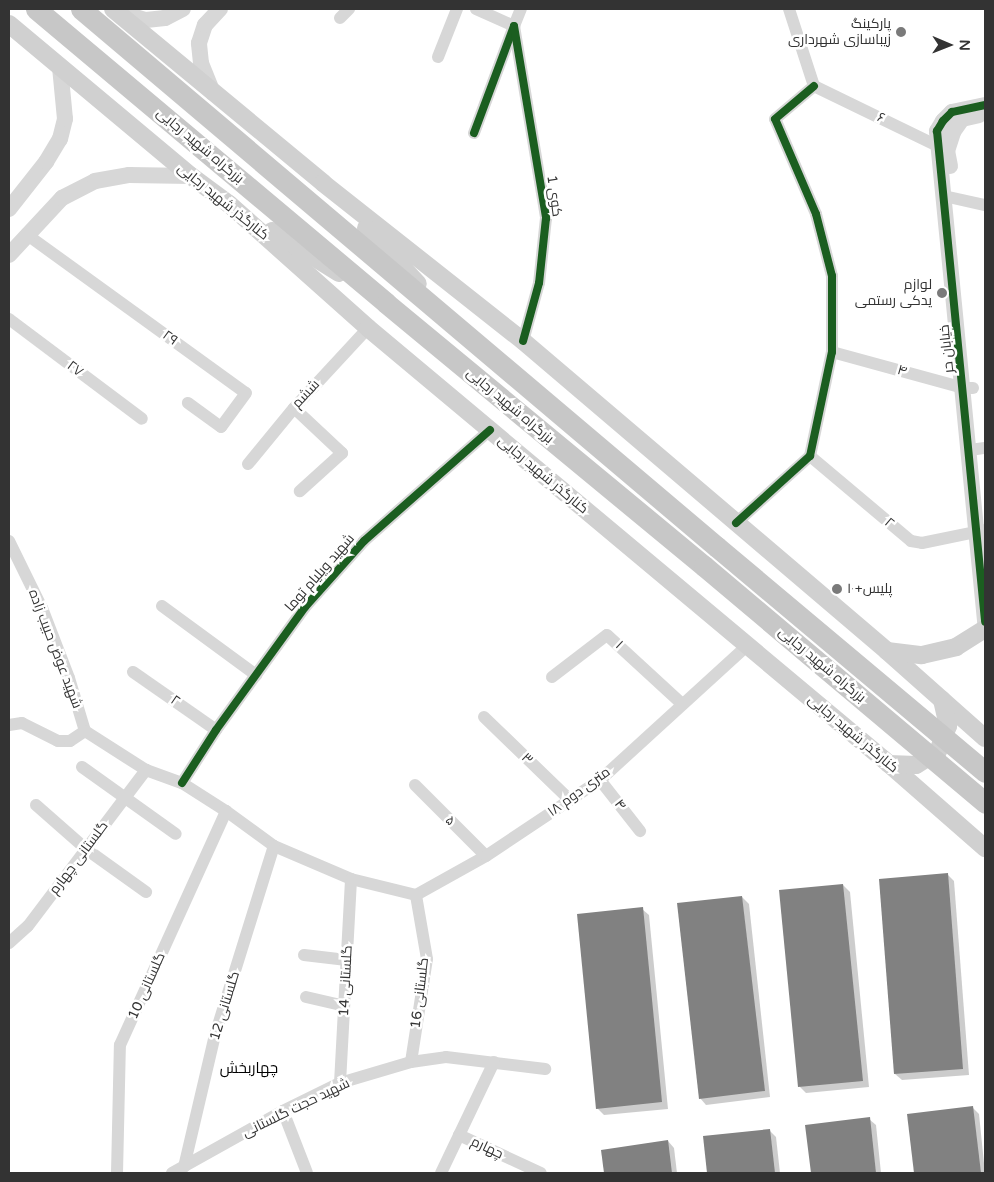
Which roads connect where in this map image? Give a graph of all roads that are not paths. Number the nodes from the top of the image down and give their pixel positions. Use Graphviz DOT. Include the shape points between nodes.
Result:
graph roads {
  1 [pos="36,9"];
  2 [pos="81,9"];
  3 [pos="183,9"];
  4 [pos="220,9"];
  5 [pos="457,9"];
  6 [pos="476,9"];
  7 [pos="521,9"];
  8 [pos="788,9"];
  9 [pos="114,10"];
  10 [pos="9,24"];
  11 [pos="514,26"];
  12 [pos="438,57"];
  13 [pos="60,67"];
  14 [pos="814,86"];
  15 [pos="213,93"];
  16 [pos="985,104"];
  17 [pos="985,114"];
  18 [pos="474,133"];
  19 [pos="942,148"];
  20 [pos="191,176"];
  21 [pos="323,183"];
  22 [pos="949,198"];
  23 [pos="229,204"];
  24 [pos="985,205"];
  25 [pos="9,209"];
  26 [pos="26,234"];
  27 [pos="9,254"];
  28 [pos="386,303"];
  29 [pos="9,319"];
  30 [pos="368,328"];
  31 [pos="468,337"];
  32 [pos="522,341"];
  33 [pos="832,352"];
  34 [pos="968,388"];
  35 [pos="188,403"];
  36 [pos="294,408"];
  37 [pos="142,419"];
  38 [pos="490,430"];
  39 [pos="978,449"];
  40 [pos="810,456"];
  41 [pos="248,464"];
  42 [pos="300,491"];
  43 [pos="985,514"];
  44 [pos="736,523"];
  45 [pos="981,531"];
  46 [pos="9,541"];
  47 [pos="162,606"];
  48 [pos="985,613"];
  49 [pos="985,629"];
  50 [pos="747,646"];
  51 [pos="887,651"];
  52 [pos="133,672"];
  53 [pos="256,675"];
  54 [pos="552,677"];
  55 [pos="942,700"];
  56 [pos="682,704"];
  57 [pos="484,717"];
  58 [pos="9,725"];
  59 [pos="216,730"];
  60 [pos="85,731"];
  61 [pos="985,738"];
  62 [pos="889,764"];
  63 [pos="82,767"];
  64 [pos="146,770"];
  65 [pos="985,772"];
  66 [pos="600,780"];
  67 [pos="182,783"];
  68 [pos="415,785"];
  69 [pos="125,798"];
  70 [pos="570,800"];
  71 [pos="985,803"];
  72 [pos="36,805"];
  73 [pos="226,811"];
  74 [pos="640,831"];
  75 [pos="176,834"];
  76 [pos="274,846"];
  77 [pos="985,848"];
  78 [pos="86,849"];
  79 [pos="486,856"];
  80 [pos="352,879"];
  81 [pos="146,892"];
  82 [pos="416,895"];
  83 [pos="9,943"];
  84 [pos="304,955"];
  85 [pos="347,960"];
  86 [pos="306,997"];
  87 [pos="344,1006"];
  88 [pos="411,1062"];
  89 [pos="494,1062"];
  90 [pos="545,1069"];
  91 [pos="340,1083"];
  92 [pos="283,1111"];
  93 [pos="459,1134"];
  94 [pos="178,1170"];
  95 [pos="117,1173"];
  96 [pos="308,1173"];
  97 [pos="441,1173"];
  98 [pos="542,1173"];
  1 -- 28 [label="highway, بزرگراه شهید رجایی"];
  2 -- 31 [label="highway, بزرگراه شهید رجایی"];
  3 -- 9 [label="street" via="165,18 146,20"];
  4 -- 15 [label="street" via="205,25 199,43 200,63"];
  5 -- 12 [label="street"];
  6 -- 11 [label="street"];
  7 -- 11 [label="street"];
  8 -- 14 [label="street"];
  9 -- 15 [label="main road"];
  10 -- 13 [label="main road, کنارگذر شهید رجایی"];
  11 -- 18 [label="street"];
  11 -- 32 [label="street, کوی 1" via="546,218 539,284"];
  13 -- 20 [label="main road, کنارگذر شهید رجایی"];
  13 -- 25 [label="street" via="65,119 60,139"];
  14 -- 19 [label="street, ۶"];
  14 -- 33 [label="street" via="775,119 816,214 832,276"];
  15 -- 21 [label="main road"];
  16 -- 19 [label="street, خیابان حر" via="952,112 943,121 937,131"];
  17 -- 19 [label="street, خیابان حر" via="962,119"];
  19 -- 22 [label="street, خیابان حر"];
  20 -- 23 [label="main road, کنارگذر شهید رجایی"];
  20 -- 26 [label="street" via="130,175 95,181 62,198"];
  21 -- 31 [label="main road"];
  21 -- 32 [label="main road"];
  22 -- 24 [label="street"];
  22 -- 34 [label="street, خیابان حر"];
  23 -- 28 [label="main road"];
  23 -- 30 [label="main road, کنارگذر شهید رجایی"];
  26 -- 27 [label="street"];
  26 -- 35 [label="street, ۲۹" via="246,393 221,427"];
  28 -- 71 [label="highway, بزرگراه شهید رجایی, bridge"];
  29 -- 37 [label="street, ۲۷"];
  30 -- 36 [label="street, ششم"];
  30 -- 38 [label="main road, کنارگذر شهید رجایی"];
  31 -- 65 [label="highway, بزرگراه شهید رجایی, bridge"];
  32 -- 44 [label="main road"];
  33 -- 34 [label="street, ۴"];
  33 -- 40 [label="street"];
  34 -- 39 [label="street, خیابان حر"];
  36 -- 41 [label="street, ششم"];
  36 -- 42 [label="street" via="342,453"];
  38 -- 50 [label="main road, کنارگذر شهید رجایی"];
  38 -- 53 [label="street, شهید ویلیام توما" via="364,541 306,607"];
  39 -- 43 [label="street, خیابان حر"];
  39 -- 45 [label="street, خیابان حر"];
  40 -- 44 [label="street"];
  40 -- 45 [label="street, ۲" via="911,541 922,542"];
  44 -- 51 [label="main road"];
  45 -- 48 [label="street, خیابان حر"];
  46 -- 60 [label="street, شهید عوض حبیب زاده" via="42,608"];
  47 -- 53 [label="street"];
  49 -- 51 [label="main road" via="956,647 922,655"];
  50 -- 56 [label="street, ۱۸ متری دوم"];
  50 -- 62 [label="main road, کنارگذر شهید رجایی"];
  51 -- 55 [label="main road"];
  52 -- 59 [label="street, ۲"];
  53 -- 59 [label="street, شهید ویلیام توما"];
  54 -- 56 [label="street, ۱" via="607,634"];
  55 -- 61 [label="main road"];
  55 -- 62 [label="main road" via="948,726 938,751 916,765"];
  56 -- 66 [label="street, ۱۸ متری دوم"];
  57 -- 70 [label="street, ۳"];
  58 -- 60 [label="street" via="22,723 58,741 70,741"];
  59 -- 67 [label="street, شهید ویلیام توما"];
  60 -- 64 [label="street"];
  62 -- 77 [label="main road, کنارگذر شهید رجایی"];
  63 -- 69 [label="street"];
  64 -- 67 [label="street"];
  64 -- 69 [label="street, گلستانی چهارم"];
  66 -- 70 [label="street, ۱۸ متری دوم"];
  66 -- 74 [label="street, ۴"];
  67 -- 73 [label="street"];
  68 -- 79 [label="street, ۵"];
  69 -- 75 [label="street"];
  69 -- 78 [label="street, گلستانی چهارم"];
  70 -- 79 [label="street, ۱۸ متری دوم"];
  72 -- 78 [label="street"];
  73 -- 76 [label="street"];
  73 -- 95 [label="street, گلستانی 10" via="120,1045"];
  76 -- 80 [label="street"];
  76 -- 94 [label="street, گلستانی 12" via="215,1034"];
  78 -- 81 [label="street"];
  78 -- 83 [label="street, گلستانی چهارم" via="28,926"];
  79 -- 82 [label="street, ۱۸ متری دوم"];
  80 -- 82 [label="street"];
  80 -- 85 [label="street, گلستانی 14"];
  82 -- 88 [label="street, گلستانی 16" via="427,959"];
  84 -- 85 [label="street"];
  85 -- 87 [label="street, گلستانی 14"];
  86 -- 87 [label="street"];
  87 -- 91 [label="street, گلستانی 14"];
  88 -- 89 [label="street, شهید حجت گلستانی" via="446,1057"];
  88 -- 91 [label="street, شهید حجت گلستانی"];
  89 -- 90 [label="street, شهید حجت گلستانی"];
  89 -- 93 [label="street"];
  91 -- 92 [label="street, شهید حجت گلستانی"];
  92 -- 94 [label="street, شهید حجت گلستانی"];
  92 -- 96 [label="street"];
  93 -- 97 [label="street"];
  93 -- 98 [label="street, چهارم"];
}
